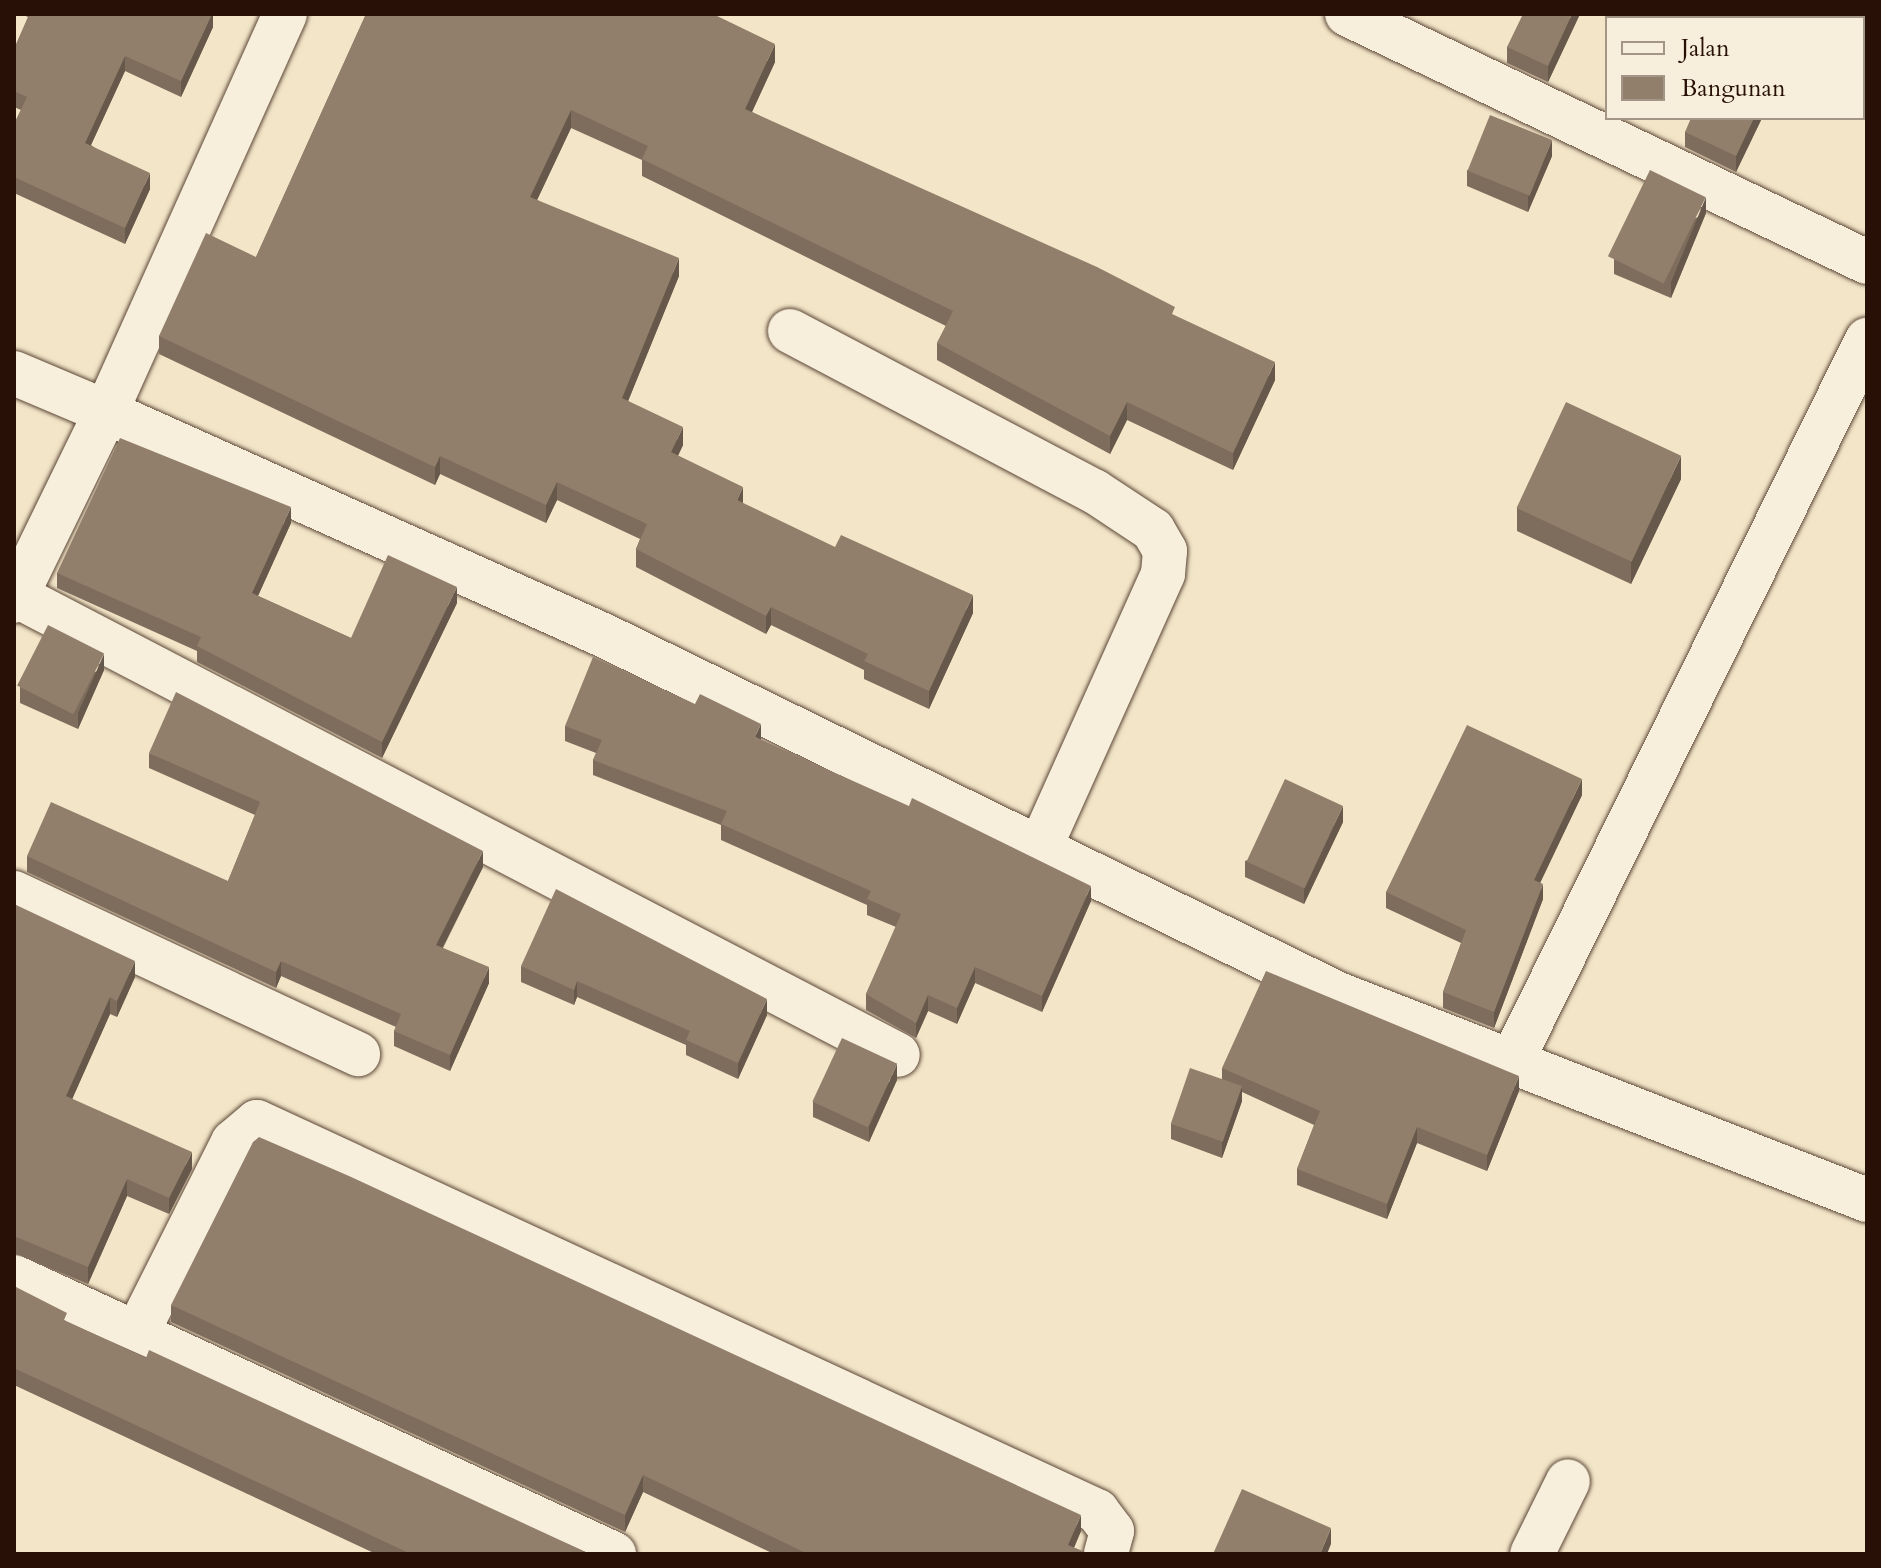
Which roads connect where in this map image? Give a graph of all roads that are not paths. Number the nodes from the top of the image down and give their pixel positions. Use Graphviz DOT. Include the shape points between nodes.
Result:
graph roads {
  1 [pos="285,14"];
  2 [pos="1347,14"];
  3 [pos="1867,262"];
  4 [pos="790,331"];
  5 [pos="1867,340"];
  6 [pos="14,373"];
  7 [pos="106,412"];
  8 [pos="15,598"];
  9 [pos="1041,846"];
  10 [pos="14,893"];
  11 [pos="358,1054"];
  12 [pos="898,1055"];
  13 [pos="1512,1061"];
  14 [pos="1867,1200"];
  15 [pos="14,1277"];
  16 [pos="137,1333"];
  17 [pos="1568,1481"];
  18 [pos="614,1554"];
  19 [pos="1106,1554"];
  20 [pos="1532,1554"];
  1 -- 7 [label="street"];
  2 -- 3 [label="street"];
  4 -- 9 [label="street" via="1094,491 1153,530 1165,551 1163,574"];
  5 -- 13 [label="street"];
  6 -- 7 [label="street"];
  7 -- 8 [label="street"];
  7 -- 9 [label="street" via="603,635"];
  8 -- 12 [label="street"];
  9 -- 13 [label="street" via="1338,994"];
  10 -- 11 [label="street"];
  13 -- 14 [label="street"];
  15 -- 16 [label="street"];
  16 -- 18 [label="street"];
  16 -- 19 [label="street" via="233,1142 257,1122 1097,1511 1112,1531"];
  17 -- 20 [label="street"];
}
